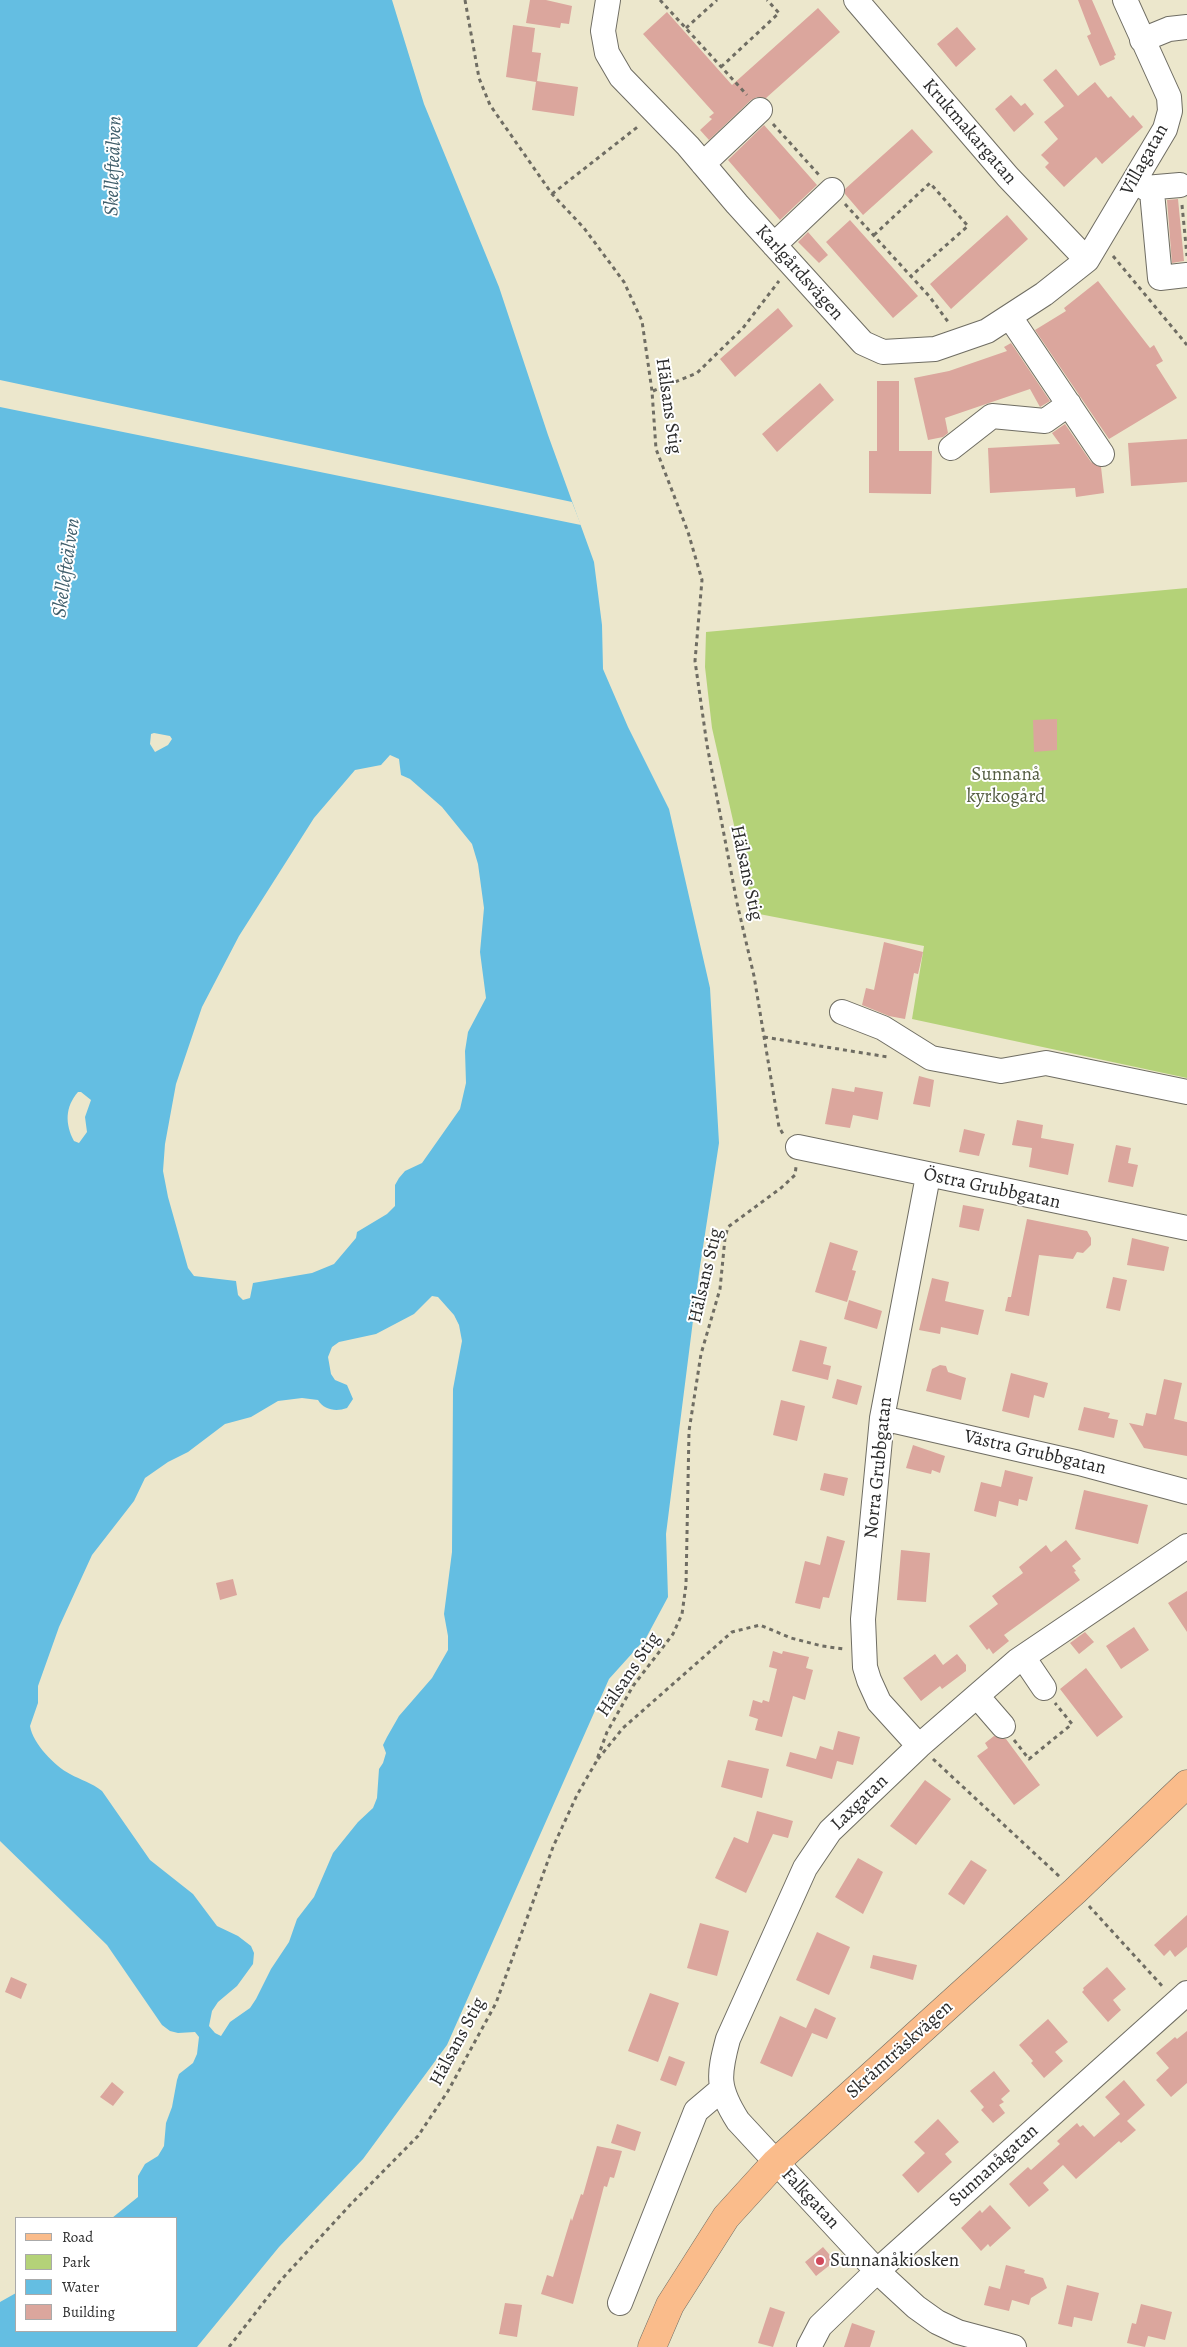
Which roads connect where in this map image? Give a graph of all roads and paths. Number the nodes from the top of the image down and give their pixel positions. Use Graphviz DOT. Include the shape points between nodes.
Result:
graph roads {
  1 [pos="465,0"];
  2 [pos="608,0"];
  3 [pos="660,0"];
  4 [pos="717,0"];
  5 [pos="768,0"];
  6 [pos="856,0"];
  7 [pos="1124,0"];
  8 [pos="1187,27"];
  9 [pos="686,28"];
  10 [pos="1142,40"];
  11 [pos="721,67"];
  12 [pos="653,110"];
  13 [pos="760,110"];
  14 [pos="703,164"];
  15 [pos="1140,184"];
  16 [pos="1180,185"];
  17 [pos="832,190"];
  18 [pos="552,194"];
  19 [pos="874,235"];
  20 [pos="774,245"];
  21 [pos="1187,257"];
  22 [pos="1087,260"];
  23 [pos="792,265"];
  24 [pos="1187,275"];
  25 [pos="910,276"];
  26 [pos="1010,317"];
  27 [pos="961,340"];
  28 [pos="652,391"];
  29 [pos="1069,404"];
  30 [pos="950,448"];
  31 [pos="1102,454"];
  32 [pos="842,1012"];
  33 [pos="764,1037"];
  34 [pos="897,1058"];
  35 [pos="1187,1092"];
  36 [pos="798,1147"];
  37 [pos="928,1176"];
  38 [pos="1187,1228"];
  39 [pos="882,1418"];
  40 [pos="1187,1492"];
  41 [pos="1187,1546"];
  42 [pos="864,1647"];
  43 [pos="1024,1656"];
  44 [pos="1044,1688"];
  45 [pos="977,1696"];
  46 [pos="1003,1726"];
  47 [pos="919,1746"];
  48 [pos="596,1762"];
  49 [pos="1187,1784"];
  50 [pos="1075,1891"];
  51 [pos="1182,1997"];
  52 [pos="722,2089"];
  53 [pos="776,2162"];
  54 [pos="877,2271"];
  55 [pos="620,2303"];
  56 [pos="229,2347"];
  57 [pos="652,2347"];
  58 [pos="808,2347"];
  59 [pos="1014,2347"];
  1 -- 18 [label="path, Hälsans Stig" via="479,78 490,105"];
  2 -- 12 [label="street, Karlgårdsvägen" via="603,31 607,53 621,77"];
  3 -- 9 [label="path"];
  4 -- 9 [label="path"];
  5 -- 11 [label="path" via="779,13"];
  6 -- 22 [label="street, Krukmakargatan" via="1008,177"];
  7 -- 10 [label="street, Villagatan"];
  8 -- 10 [label="street" via="1168,29"];
  9 -- 11 [label="path"];
  10 -- 15 [label="street, Villagatan" via="1168,97 1170,111"];
  11 -- 13 [label="path"];
  12 -- 14 [label="street, Karlgårdsvägen"];
  12 -- 18 [label="path" via="644,121"];
  13 -- 14 [label="street"];
  13 -- 17 [label="path"];
  14 -- 20 [label="street, Karlgårdsvägen"];
  15 -- 16 [label="street"];
  15 -- 22 [label="street, Villagatan"];
  15 -- 24 [label="street" via="1152,192 1160,278"];
  16 -- 21 [label="path"];
  17 -- 19 [label="path"];
  17 -- 20 [label="street"];
  18 -- 28 [label="path, Hälsans Stig" via="584,228 624,282 642,321"];
  19 -- 25 [label="path"];
  19 -- 25 [label="path" via="930,184 968,226"];
  20 -- 23 [label="street, Karlgårdsvägen"];
  22 -- 26 [label="street, Karlgårdsvägen"];
  23 -- 27 [label="street, Karlgårdsvägen" via="863,343 883,352 935,349"];
  23 -- 28 [label="path" via="743,328 697,373"];
  25 -- 27 [label="path"];
  26 -- 27 [label="street, Karlgårdsvägen"];
  26 -- 29 [label="street"];
  28 -- 33 [label="path, Hälsans Stig" via="656,449 688,532 702,580 696,671 715,788"];
  29 -- 30 [label="street" via="1045,421 992,416"];
  29 -- 31 [label="street"];
  32 -- 35 [label="street" via="883,1028 931,1058 1001,1071 1046,1063"];
  33 -- 34 [label="path"];
  33 -- 36 [label="path, Hälsans Stig" via="779,1127 787,1140"];
  36 -- 37 [label="street, Östra Grubbgatan"];
  36 -- 48 [label="path, Hälsans Stig" via="794,1175 728,1226 720,1289 701,1354 689,1431 686,1585 682,1614 674,1634 648,1664 620,1706"];
  37 -- 38 [label="street, Östra Grubbgatan"];
  37 -- 39 [label="street, Norra Grubbgatan"];
  39 -- 40 [label="street, Västra Grubbgatan" via="1079,1463"];
  39 -- 42 [label="street, Norra Grubbgatan" via="863,1619"];
  41 -- 43 [label="street, Laxgatan"];
  42 -- 47 [label="street, Norra Grubbgatan" via="868,1680 879,1702"];
  42 -- 48 [label="path" via="840,1649 822,1646 760,1625 732,1632 623,1728"];
  43 -- 44 [label="street"];
  43 -- 45 [label="street, Laxgatan"];
  44 -- 46 [label="path" via="1072,1724 1028,1759"];
  45 -- 46 [label="street"];
  45 -- 47 [label="street, Laxgatan"];
  47 -- 50 [label="path"];
  47 -- 52 [label="street, Laxgatan" via="830,1831 805,1868 728,2039 722,2062"];
  48 -- 56 [label="path, Hälsans Stig" via="553,1847 496,2003 448,2091 418,2136 281,2280"];
  49 -- 50 [label="main road, Skråmträskvägen"];
  50 -- 51 [label="path"];
  50 -- 53 [label="main road, Skråmträskvägen"];
  51 -- 54 [label="street, Sunnanågatan"];
  52 -- 53 [label="street, Laxgatan" via="724,2100 738,2121"];
  52 -- 55 [label="street" via="696,2111"];
  53 -- 54 [label="street, Falkgatan"];
  53 -- 57 [label="main road, Skråmträskvägen" via="726,2217 670,2305"];
  54 -- 58 [label="street, Sunnanågatan" via="820,2326"];
  54 -- 59 [label="street, Falkgatan" via="937,2322 958,2332"];
}
